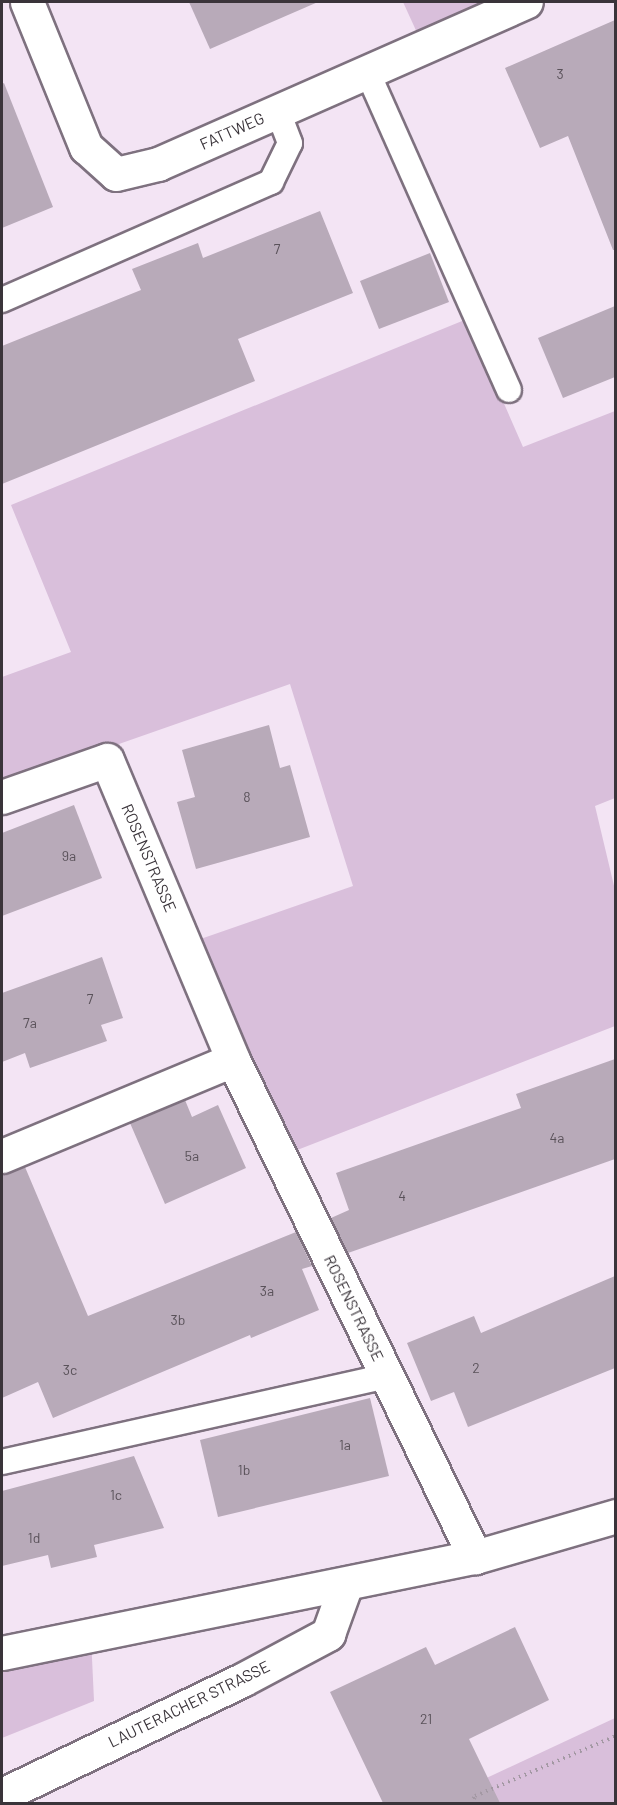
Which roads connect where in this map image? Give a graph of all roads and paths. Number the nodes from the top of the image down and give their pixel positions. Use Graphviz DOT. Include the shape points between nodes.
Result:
graph roads {
  1 [pos="27,2"];
  2 [pos="526,2"];
  3 [pos="367,71"];
  4 [pos="278,111"];
  5 [pos="2,300"];
  6 [pos="509,390"];
  7 [pos="2,797"];
  8 [pos="233,1060"];
  9 [pos="2,1156"];
  10 [pos="387,1376"];
  11 [pos="2,1462"];
  12 [pos="615,1516"];
  13 [pos="475,1557"];
  14 [pos="346,1584"];
  15 [pos="2,1653"];
  16 [pos="615,1736"];
  17 [pos="2,1795"];
  18 [pos="471,1803"];
  1 -- 4 [label="street, FATTWEG" via="86,147 116,174 158,164"];
  2 -- 3 [label="street, FATTWEG"];
  3 -- 4 [label="street, FATTWEG"];
  3 -- 6 [label="lane"];
  4 -- 5 [label="lane" via="290,143 271,182"];
  7 -- 8 [label="street, ROSENSTRASSE" via="107,760"];
  8 -- 9 [label="street"];
  8 -- 10 [label="street, ROSENSTRASSE"];
  10 -- 11 [label="lane"];
  10 -- 13 [label="street, ROSENSTRASSE"];
  12 -- 13 [label="street"];
  13 -- 14 [label="street"];
  14 -- 15 [label="street"];
  14 -- 17 [label="street, LAUTERACHER STRASSE" via="328,1634 242,1680"];
  16 -- 18 [label="path" via="475,1796"];
}
